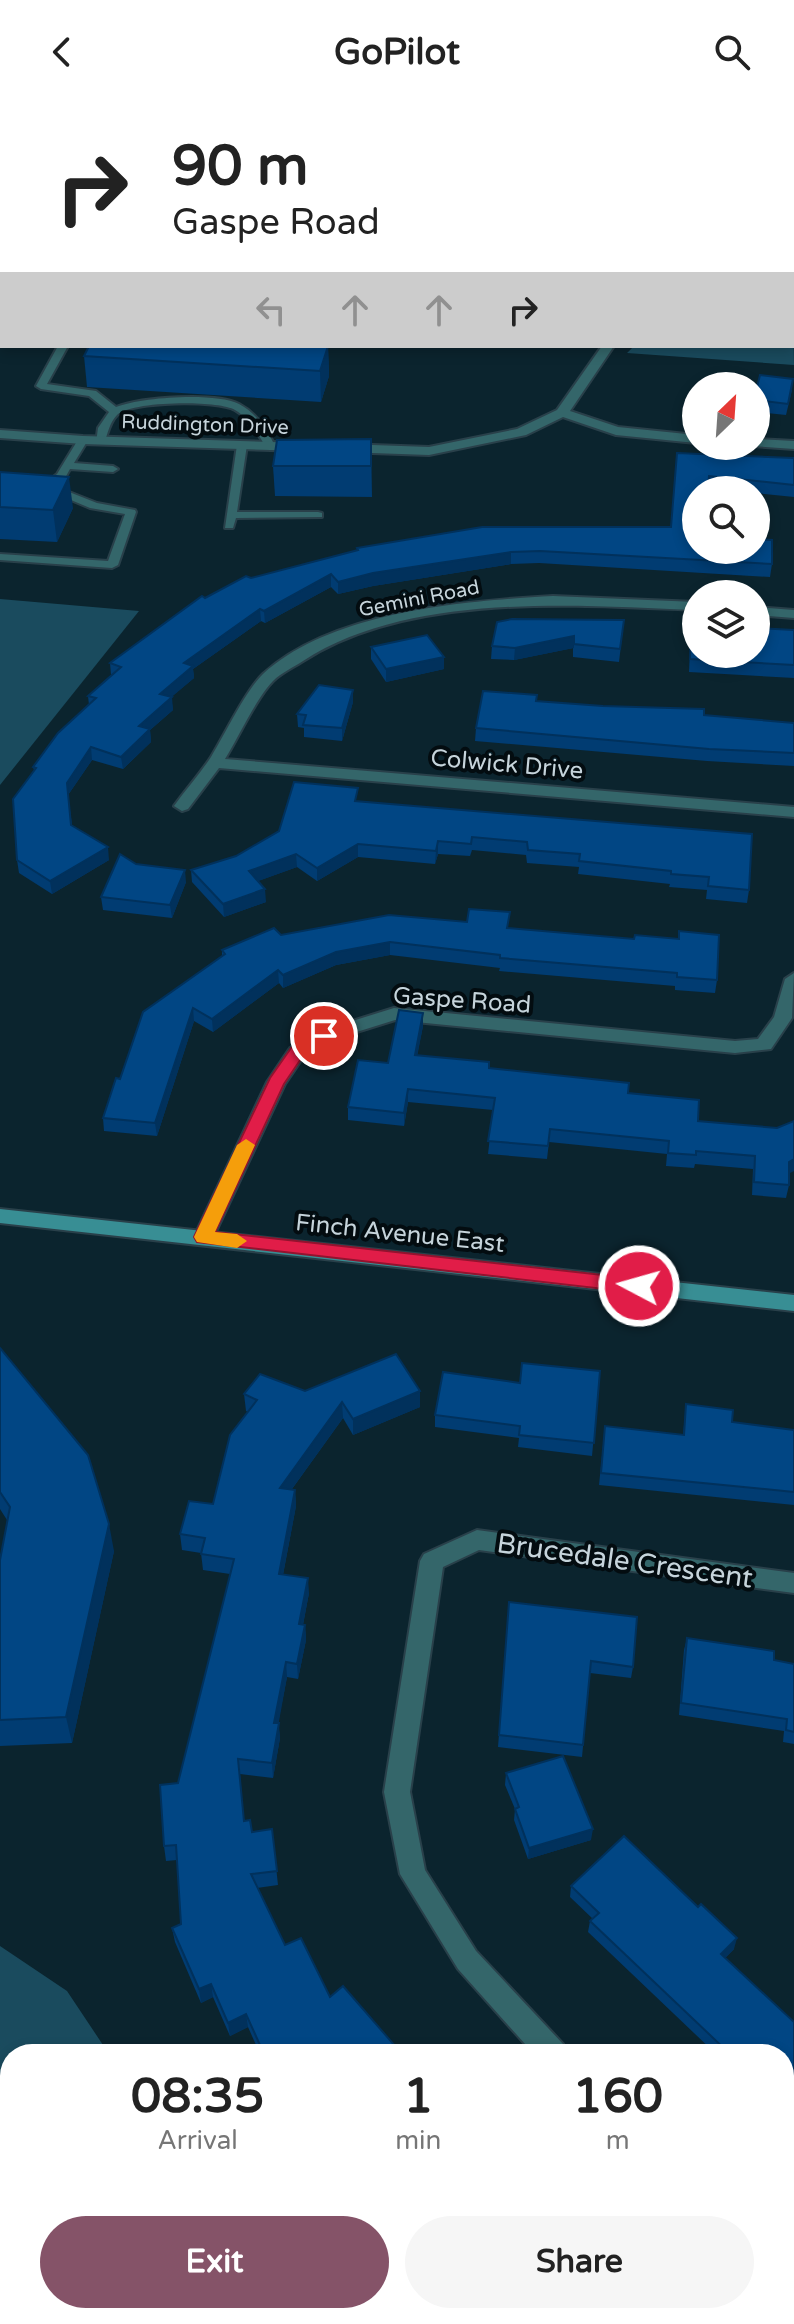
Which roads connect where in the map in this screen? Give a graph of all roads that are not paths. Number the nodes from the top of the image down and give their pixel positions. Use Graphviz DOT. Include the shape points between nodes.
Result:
graph roads {
  1 [pos="62,348"];
  2 [pos="607,348"];
  3 [pos="115,411"];
  4 [pos="562,413"];
  5 [pos="0,434"];
  6 [pos="682,438"];
  7 [pos="83,440"];
  8 [pos="100,441"];
  9 [pos="770,444"];
  10 [pos="242,445"];
  11 [pos="794,445"];
  12 [pos="270,446"];
  13 [pos="318,447"];
  14 [pos="334,448"];
  15 [pos="67,466"];
  16 [pos="113,469"];
  17 [pos="48,486"];
  18 [pos="32,488"];
  19 [pos="318,515"];
  20 [pos="0,557"];
  21 [pos="682,605"];
  22 [pos="770,612"];
  23 [pos="794,614"];
  24 [pos="215,763"];
  25 [pos="182,806"];
  26 [pos="794,812"];
  27 [pos="794,979"];
  28 [pos="0,1216"];
  29 [pos="204,1237"];
  30 [pos="794,1303"];
  31 [pos="794,1583"];
  32 [pos="544,2044"];
  1 -- 3 [label="lane" via="41,386 92,393"];
  2 -- 4 [label="street"];
  3 -- 8 [label="lane"];
  3 -- 12 [label="lane" via="156,399 231,404 265,433"];
  4 -- 6 [label="street" via="616,431"];
  4 -- 14 [label="street" via="521,432 429,451"];
  5 -- 7 [label="street, Ruddington Drive"];
  7 -- 8 [label="street, Ruddington Drive"];
  7 -- 15 [label="lane"];
  8 -- 10 [label="street, Ruddington Drive"];
  9 -- 11 [label="street"];
  10 -- 12 [label="street, Ruddington Drive"];
  10 -- 19 [label="lane" via="230,521"];
  12 -- 13 [label="street, Ruddington Drive"];
  15 -- 16 [label="lane"];
  15 -- 17 [label="lane"];
  17 -- 18 [label="lane"];
  17 -- 20 [label="lane" via="94,506 131,512 112,565"];
  21 -- 24 [label="street, Gemini Road" via="553,600 470,605 363,626 313,648 267,678"];
  22 -- 23 [label="street"];
  24 -- 25 [label="street, Gemini Road"];
  24 -- 26 [label="street, Colwick Drive"];
  27 -- 29 [label="street, Gaspe Road" via="783,1018 764,1045 735,1047 394,1014 324,1036 297,1052 276,1082"];
  28 -- 29 [label="main road, Finch Avenue East"];
  29 -- 30 [label="main road, Finch Avenue East"];
  31 -- 32 [label="street, Brucedale Crescent" via="477,1540 432,1561 397,1792 413,1874 467,1960"];
}
